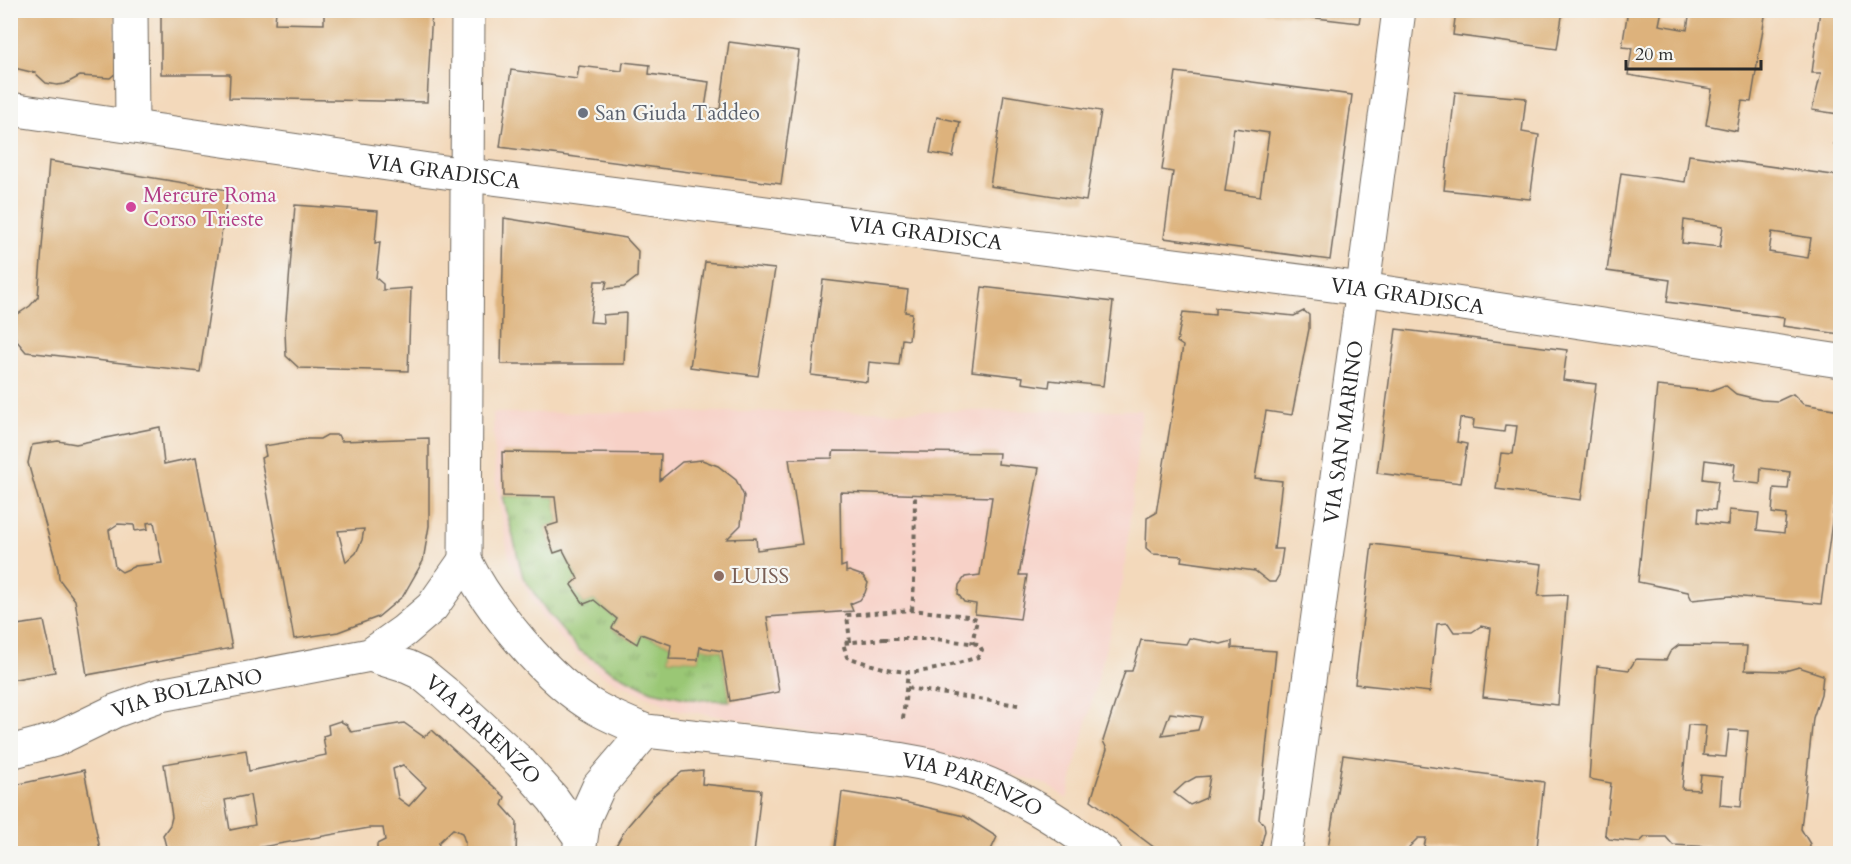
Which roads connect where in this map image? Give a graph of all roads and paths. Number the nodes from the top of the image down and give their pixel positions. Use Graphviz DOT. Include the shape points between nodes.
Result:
graph roads {
  1 [pos="131,10"];
  2 [pos="468,10"];
  3 [pos="1399,10"];
  4 [pos="10,109"];
  5 [pos="132,126"];
  6 [pos="466,174"];
  7 [pos="1363,290"];
  8 [pos="1840,361"];
  9 [pos="915,494"];
  10 [pos="465,560"];
  11 [pos="912,610"];
  12 [pos="850,642"];
  13 [pos="972,644"];
  14 [pos="370,655"];
  15 [pos="908,672"];
  16 [pos="1018,705"];
  17 [pos="646,731"];
  18 [pos="10,752"];
  19 [pos="579,845"];
  20 [pos="1105,854"];
  21 [pos="1285,854"];
  1 -- 5 [label="street"];
  2 -- 6 [label="street, VIA PARENZO"];
  3 -- 7 [label="street, VIA SAN MARINO"];
  4 -- 5 [label="street, VIA GRADISCA"];
  5 -- 6 [label="street, VIA GRADISCA"];
  6 -- 7 [label="street, VIA GRADISCA"];
  6 -- 10 [label="street, VIA PARENZO"];
  7 -- 8 [label="street, VIA GRADISCA"];
  7 -- 21 [label="street, VIA SAN MARINO"];
  9 -- 11 [label="path"];
  10 -- 14 [label="street" via="432,607"];
  10 -- 17 [label="street, VIA PARENZO" via="494,607 553,675 594,707"];
  11 -- 12 [label="path" via="846,615"];
  11 -- 13 [label="path" via="977,620"];
  12 -- 13 [label="path" via="935,639"];
  12 -- 15 [label="path" via="843,642 847,657"];
  13 -- 15 [label="path" via="979,644 982,650 978,657"];
  14 -- 18 [label="street, VIA BOLZANO" via="160,695 115,711 56,740"];
  14 -- 19 [label="street, VIA PARENZO" via="408,666 444,692 554,799"];
  15 -- 16 [label="path" via="907,688"];
  17 -- 19 [label="street, VIA PARENZO" via="599,786 584,819"];
  17 -- 20 [label="street, VIA PARENZO" via="898,759 954,771 1050,816"];
}
